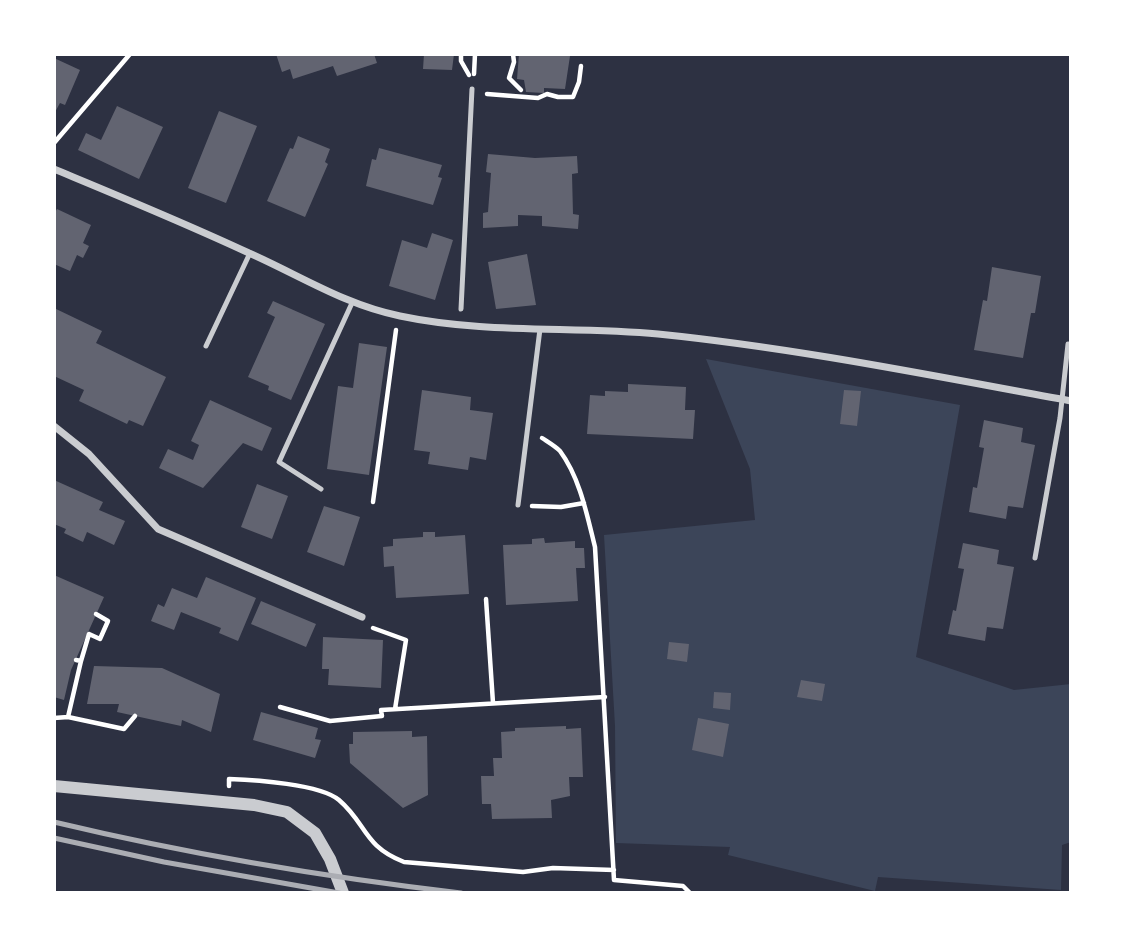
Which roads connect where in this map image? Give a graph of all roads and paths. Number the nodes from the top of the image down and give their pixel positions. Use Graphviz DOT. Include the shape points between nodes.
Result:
graph roads {
  1 [pos="130,54"];
  2 [pos="461,54"];
  3 [pos="513,54"];
  4 [pos="581,66"];
  5 [pos="474,75"];
  6 [pos="472,91"];
  7 [pos="521,91"];
  8 [pos="54,143"];
  9 [pos="54,169"];
  10 [pos="250,253"];
  11 [pos="352,303"];
  12 [pos="461,309"];
  13 [pos="398,316"];
  14 [pos="540,329"];
  15 [pos="1068,344"];
  16 [pos="206,346"];
  17 [pos="1067,401"];
  18 [pos="54,426"];
  19 [pos="536,434"];
  20 [pos="321,489"];
  21 [pos="373,502"];
  22 [pos="584,503"];
  23 [pos="518,505"];
  24 [pos="1035,558"];
  25 [pos="486,599"];
  26 [pos="96,614"];
  27 [pos="362,617"];
  28 [pos="605,697"];
  29 [pos="493,703"];
  30 [pos="280,706"];
  31 [pos="394,709"];
  32 [pos="135,716"];
  33 [pos="68,717"];
  34 [pos="54,718"];
  35 [pos="251,780"];
  36 [pos="54,786"];
  37 [pos="614,870"];
  38 [pos="344,893"];
  39 [pos="690,893"];
  1 -- 8 [label="path"];
  2 -- 5 [label="path" via="467,75"];
  3 -- 7 [label="path" via="509,78"];
  4 -- 7 [label="path" via="573,97 547,94 538,98"];
  6 -- 7 [label="path"];
  6 -- 12 [label="lane"];
  9 -- 10 [label="street"];
  10 -- 11 [label="street"];
  10 -- 16 [label="lane"];
  11 -- 13 [label="street"];
  11 -- 20 [label="lane" via="279,462"];
  13 -- 14 [label="street"];
  13 -- 21 [label="path"];
  14 -- 17 [label="street" via="606,329 705,339"];
  14 -- 23 [label="lane"];
  15 -- 17 [label="lane"];
  17 -- 24 [label="lane"];
  18 -- 27 [label="street" via="89,454 158,529"];
  19 -- 22 [label="path" via="558,449"];
  22 -- 23 [label="path"];
  22 -- 28 [label="path" via="595,547"];
  25 -- 29 [label="path"];
  26 -- 33 [label="path" via="108,621 100,639 89,634 78,660"];
  27 -- 31 [label="path" via="363,625 406,640"];
  28 -- 29 [label="path"];
  28 -- 37 [label="path"];
  29 -- 31 [label="path"];
  30 -- 31 [label="path" via="330,721 382,716 381,710"];
  32 -- 33 [label="path" via="124,729"];
  33 -- 34 [label="path"];
  35 -- 37 [label="path" via="336,797 378,848 404,862 523,873 553,868"];
  36 -- 38 [label="street" via="287,812 315,833"];
  37 -- 39 [label="path" via="614,880 683,886"];
}
